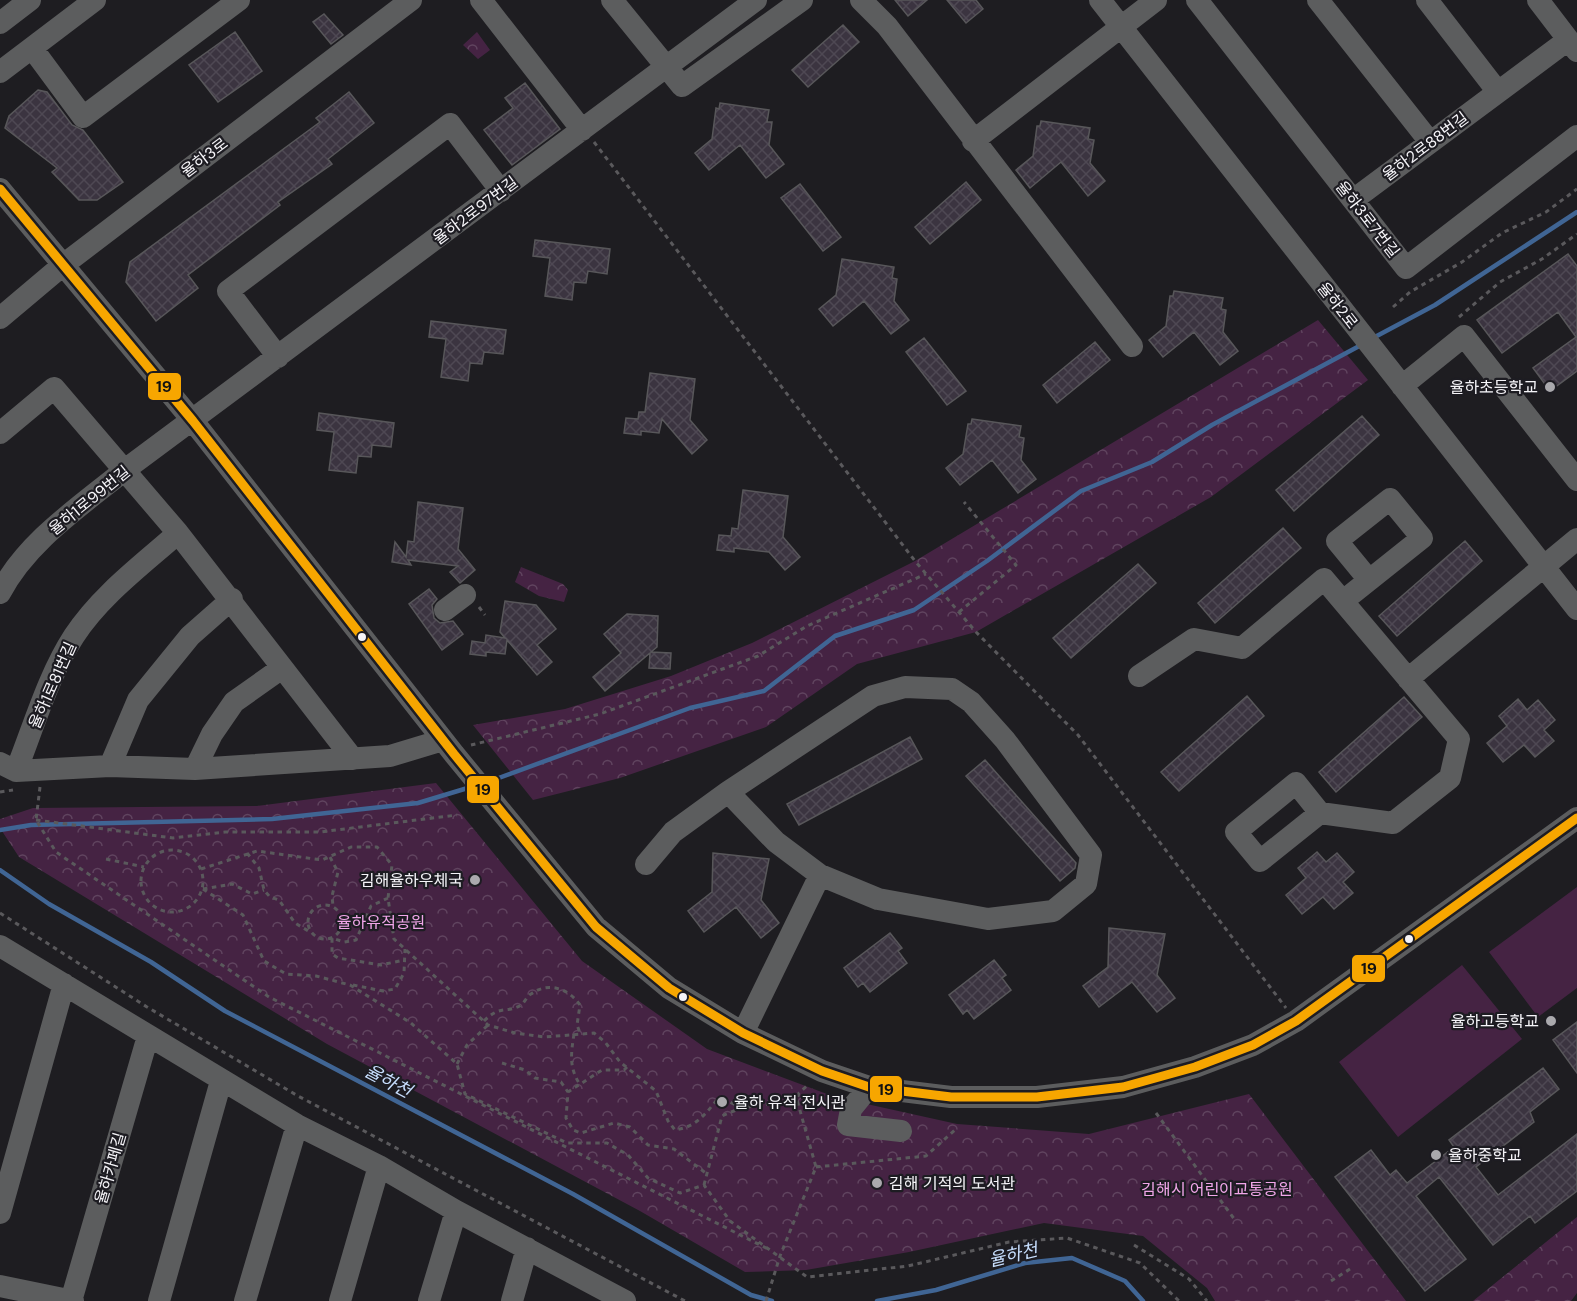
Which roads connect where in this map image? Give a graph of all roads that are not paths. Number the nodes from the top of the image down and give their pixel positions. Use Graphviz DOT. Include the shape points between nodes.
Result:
graph roads {
  1 [pos="30,0"];
  2 [pos="95,0"];
  3 [pos="238,0"];
  4 [pos="411,0"];
  5 [pos="481,0"];
  6 [pos="612,0"];
  7 [pos="756,0"];
  8 [pos="802,0"];
  9 [pos="861,0"];
  10 [pos="1100,0"];
  11 [pos="1156,0"];
  12 [pos="1197,0"];
  13 [pos="1318,0"];
  14 [pos="1427,0"];
  15 [pos="1538,0"];
  16 [pos="0,23"];
  17 [pos="1121,27"];
  18 [pos="1573,45"];
  19 [pos="32,48"];
  20 [pos="666,67"];
  21 [pos="0,72"];
  22 [pos="1498,92"];
  23 [pos="587,135"];
  24 [pos="1577,136"];
  25 [pos="973,141"];
  26 [pos="1430,142"];
  27 [pos="0,189"];
  28 [pos="501,191"];
  29 [pos="1353,200"];
  30 [pos="63,265"];
  31 [pos="0,318"];
  32 [pos="1132,346"];
  33 [pos="279,357"];
  34 [pos="1402,386"];
  35 [pos="193,421"];
  36 [pos="0,433"];
  37 [pos="126,469"];
  38 [pos="1577,480"];
  39 [pos="178,533"];
  40 [pos="1577,539"];
  41 [pos="1542,565"];
  42 [pos="5,568"];
  43 [pos="1369,580"];
  44 [pos="0,593"];
  45 [pos="231,599"];
  46 [pos="470,599"];
  47 [pos="1343,601"];
  48 [pos="1577,609"];
  49 [pos="445,610"];
  50 [pos="282,668"];
  51 [pos="1139,676"];
  52 [pos="1408,679"];
  53 [pos="449,748"];
  54 [pos="353,759"];
  55 [pos="110,766"];
  56 [pos="195,769"];
  57 [pos="17,777"];
  58 [pos="728,792"];
  59 [pos="1320,813"];
  60 [pos="1577,818"];
  61 [pos="646,864"];
  62 [pos="820,875"];
  63 [pos="0,946"];
  64 [pos="64,984"];
  65 [pos="743,1033"];
  66 [pos="148,1036"];
  67 [pos="221,1081"];
  68 [pos="869,1086"];
  69 [pos="297,1125"];
  70 [pos="901,1131"];
  71 [pos="379,1166"];
  72 [pos="456,1211"];
  73 [pos="0,1213"];
  74 [pos="527,1248"];
  75 [pos="0,1286"];
  76 [pos="596,1295"];
  77 [pos="72,1301"];
  78 [pos="159,1301"];
  79 [pos="245,1301"];
  80 [pos="340,1301"];
  81 [pos="429,1301"];
  82 [pos="512,1301"];
  83 [pos="625,1301"];
  1 -- 16 [label="street"];
  2 -- 19 [label="street"];
  3 -- 19 [label="street" via="83,117"];
  4 -- 30 [label="street, 율하3로"];
  5 -- 23 [label="street"];
  6 -- 20 [label="street"];
  7 -- 20 [label="street, 율하2로97번길"];
  8 -- 20 [label="street" via="682,86"];
  9 -- 25 [label="street" via="886,26"];
  10 -- 17 [label="street, 율하2로"];
  11 -- 17 [label="street"];
  12 -- 29 [label="street, 율하3로7번길"];
  13 -- 26 [label="street"];
  14 -- 22 [label="street"];
  15 -- 18 [label="street"];
  17 -- 25 [label="street"];
  17 -- 34 [label="street, 율하2로"];
  18 -- 22 [label="street, 율하2로88번길"];
  19 -- 21 [label="street"];
  20 -- 23 [label="street, 율하2로97번길"];
  22 -- 26 [label="street, 율하2로88번길"];
  23 -- 28 [label="street, 율하2로97번길"];
  24 -- 29 [label="street, 율하3로7번길" via="1406,268"];
  25 -- 32 [label="street"];
  26 -- 29 [label="street, 율하2로88번길"];
  27 -- 30 [label="street"];
  28 -- 33 [label="street, 율하2로97번길"];
  28 -- 33 [label="street" via="450,124 431,138 228,291"];
  30 -- 31 [label="street, 율하3로"];
  30 -- 35 [label="street"];
  33 -- 35 [label="street, 율하2로97번길"];
  34 -- 38 [label="street" via="1464,336"];
  34 -- 41 [label="street, 율하2로"];
  35 -- 37 [label="street, 율하1로99번길"];
  35 -- 53 [label="street"];
  36 -- 37 [label="street" via="54,388"];
  37 -- 39 [label="street"];
  37 -- 42 [label="street, 율하1로99번길"];
  39 -- 45 [label="street"];
  39 -- 57 [label="street, 율하1로81번길" via="104,599 74,636 49,687"];
  40 -- 41 [label="street"];
  41 -- 48 [label="street, 율하2로"];
  41 -- 52 [label="street"];
  42 -- 44 [label="street, 율하1로99번길"];
  43 -- 47 [label="street"];
  45 -- 50 [label="street"];
  45 -- 55 [label="street" via="190,636 138,700"];
  46 -- 49 [label="street"];
  47 -- 51 [label="street" via="1324,579 1242,648 1194,639"];
  47 -- 52 [label="street"];
  50 -- 54 [label="street"];
  50 -- 56 [label="street" via="234,702"];
  52 -- 59 [label="street" via="1459,739 1450,778 1393,823"];
  53 -- 54 [label="street"];
  53 -- 65 [label="street" via="596,927 669,988"];
  54 -- 56 [label="street"];
  55 -- 56 [label="street"];
  55 -- 57 [label="street"];
  58 -- 61 [label="street" via="674,832"];
  58 -- 62 [label="street" via="776,842"];
  58 -- 62 [label="street" via="873,696 905,687 952,689 971,702 1005,740 1090,855 1086,884 1053,911 987,919 878,899"];
  60 -- 68 [label="street" via="1296,1021 1253,1045 1195,1067 1123,1087 1037,1097 951,1097"];
  62 -- 65 [label="street"];
  63 -- 64 [label="street"];
  64 -- 66 [label="street"];
  64 -- 73 [label="street"];
  65 -- 68 [label="street" via="822,1071"];
  66 -- 67 [label="street"];
  66 -- 77 [label="street, 율하카페길"];
  67 -- 69 [label="street"];
  67 -- 78 [label="street"];
  68 -- 70 [label="street" via="851,1109 848,1125"];
  69 -- 71 [label="street"];
  69 -- 79 [label="street"];
  71 -- 72 [label="street"];
  71 -- 80 [label="street"];
  72 -- 74 [label="street"];
  72 -- 81 [label="street"];
  74 -- 76 [label="street"];
  74 -- 82 [label="street"];
  75 -- 77 [label="street"];
  76 -- 83 [label="street"];
}
